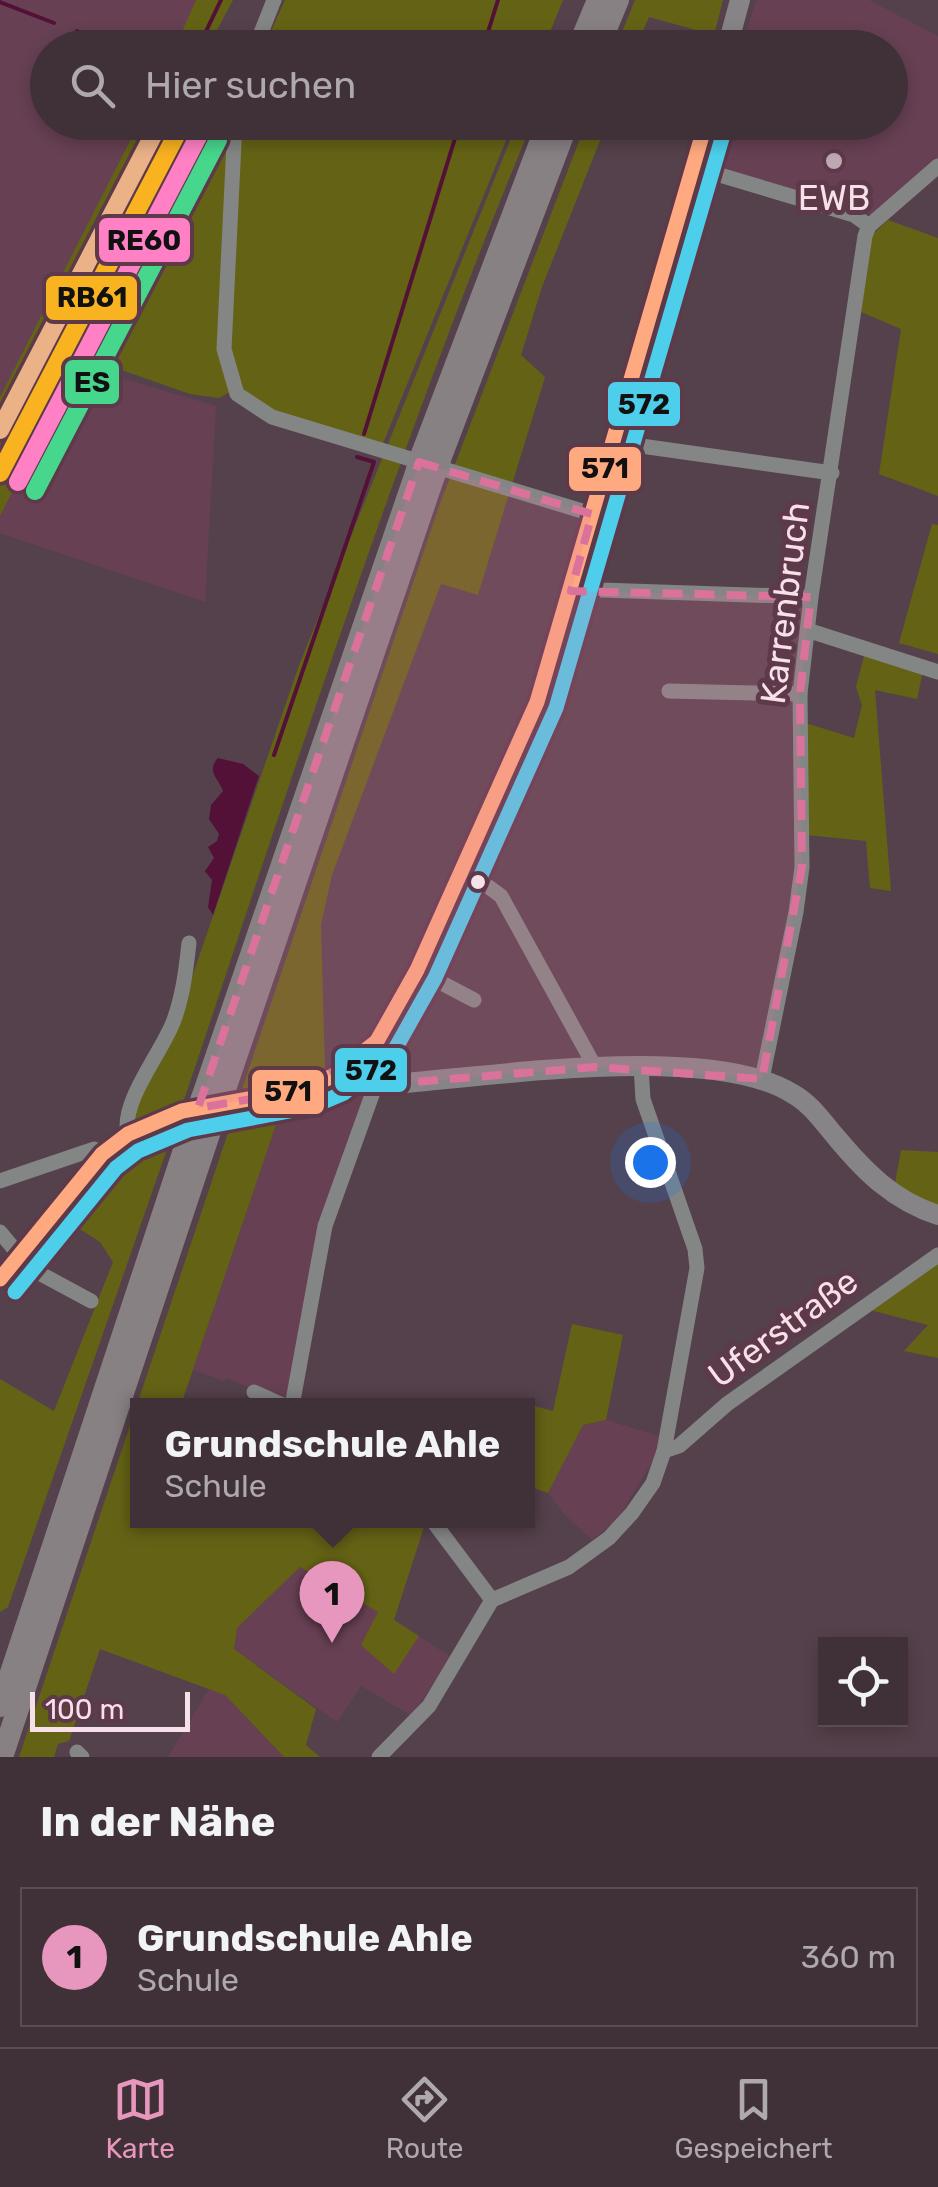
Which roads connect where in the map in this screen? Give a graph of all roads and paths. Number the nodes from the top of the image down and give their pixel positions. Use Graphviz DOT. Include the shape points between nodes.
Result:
graph roads {
  1 [pos="274,0"];
  2 [pos="598,0"];
  3 [pos="618,0"];
  4 [pos="740,0"];
  5 [pos="262,30"];
  6 [pos="586,30"];
  7 [pos="606,30"];
  8 [pos="732,30"];
  9 [pos="234,140"];
  10 [pos="542,140"];
  11 [pos="561,140"];
  12 [pos="701,140"];
  13 [pos="938,166"];
  14 [pos="693,167"];
  15 [pos="869,226"];
  16 [pos="613,442"];
  17 [pos="428,464"];
  18 [pos="832,472"];
  19 [pos="592,514"];
  20 [pos="571,589"];
  21 [pos="811,598"];
  22 [pos="807,630"];
  23 [pos="938,672"];
  24 [pos="670,691"];
  25 [pos="800,694"];
  26 [pos="486,885"];
  27 [pos="189,943"];
  28 [pos="417,970"];
  29 [pos="474,1000"];
  30 [pos="353,1062"];
  31 [pos="641,1066"];
  32 [pos="595,1067"];
  33 [pos="762,1078"];
  34 [pos="378,1081"];
  35 [pos="204,1121"];
  36 [pos="128,1134"];
  37 [pos="102,1154"];
  38 [pos="0,1181"];
  39 [pos="938,1215"];
  40 [pos="0,1232"];
  41 [pos="938,1255"];
  42 [pos="17,1258"];
  43 [pos="0,1279"];
  44 [pos="92,1302"];
  45 [pos="254,1392"];
  46 [pos="269,1398"];
  47 [pos="291,1398"];
  48 [pos="664,1452"];
  49 [pos="438,1528"];
  50 [pos="492,1600"];
  51 [pos="0,1706"];
  52 [pos="2,1757"];
  53 [pos="378,1757"];
  1 -- 5 [label="street"];
  2 -- 6 [label="highway"];
  3 -- 7 [label="highway"];
  4 -- 8 [label="main road"];
  9 -- 19 [label="street" via="224,349 237,394 272,417"];
  10 -- 17 [label="highway"];
  11 -- 17 [label="highway"];
  12 -- 14 [label="main road"];
  13 -- 15 [label="street"];
  14 -- 15 [label="street" via="854,215"];
  14 -- 16 [label="main road"];
  15 -- 18 [label="street, Karrenbruch"];
  16 -- 18 [label="street"];
  16 -- 19 [label="main road"];
  17 -- 35 [label="highway, bridge"];
  18 -- 21 [label="street, Karrenbruch"];
  19 -- 20 [label="main road"];
  20 -- 21 [label="street"];
  20 -- 28 [label="main road" via="529,723"];
  21 -- 22 [label="street, Karrenbruch"];
  22 -- 23 [label="street"];
  22 -- 25 [label="street, Karrenbruch"];
  24 -- 25 [label="street"];
  25 -- 33 [label="street, Karrenbruch" via="802,867"];
  26 -- 32 [label="street" via="501,896"];
  27 -- 36 [label="street" via="173,1023 128,1112"];
  28 -- 29 [label="street"];
  28 -- 30 [label="main road" via="377,1040"];
  30 -- 34 [label="main road"];
  30 -- 36 [label="main road" via="293,1092 182,1111"];
  31 -- 32 [label="main road"];
  31 -- 33 [label="main road"];
  31 -- 48 [label="street" via="642,1098 697,1268"];
  32 -- 34 [label="main road"];
  33 -- 39 [label="main road" via="804,1100 885,1188"];
  34 -- 47 [label="street" via="325,1226"];
  35 -- 51 [label="highway"];
  35 -- 52 [label="highway"];
  36 -- 37 [label="main road"];
  37 -- 38 [label="street" via="94,1148"];
  37 -- 42 [label="main road"];
  40 -- 42 [label="street"];
  41 -- 48 [label="street, Uferstraße"];
  42 -- 43 [label="main road"];
  42 -- 44 [label="street"];
  45 -- 46 [label="street"];
  48 -- 50 [label="street" via="652,1483 609,1538 569,1567"];
  49 -- 50 [label="street"];
  50 -- 53 [label="street" via="429,1706"];
}
